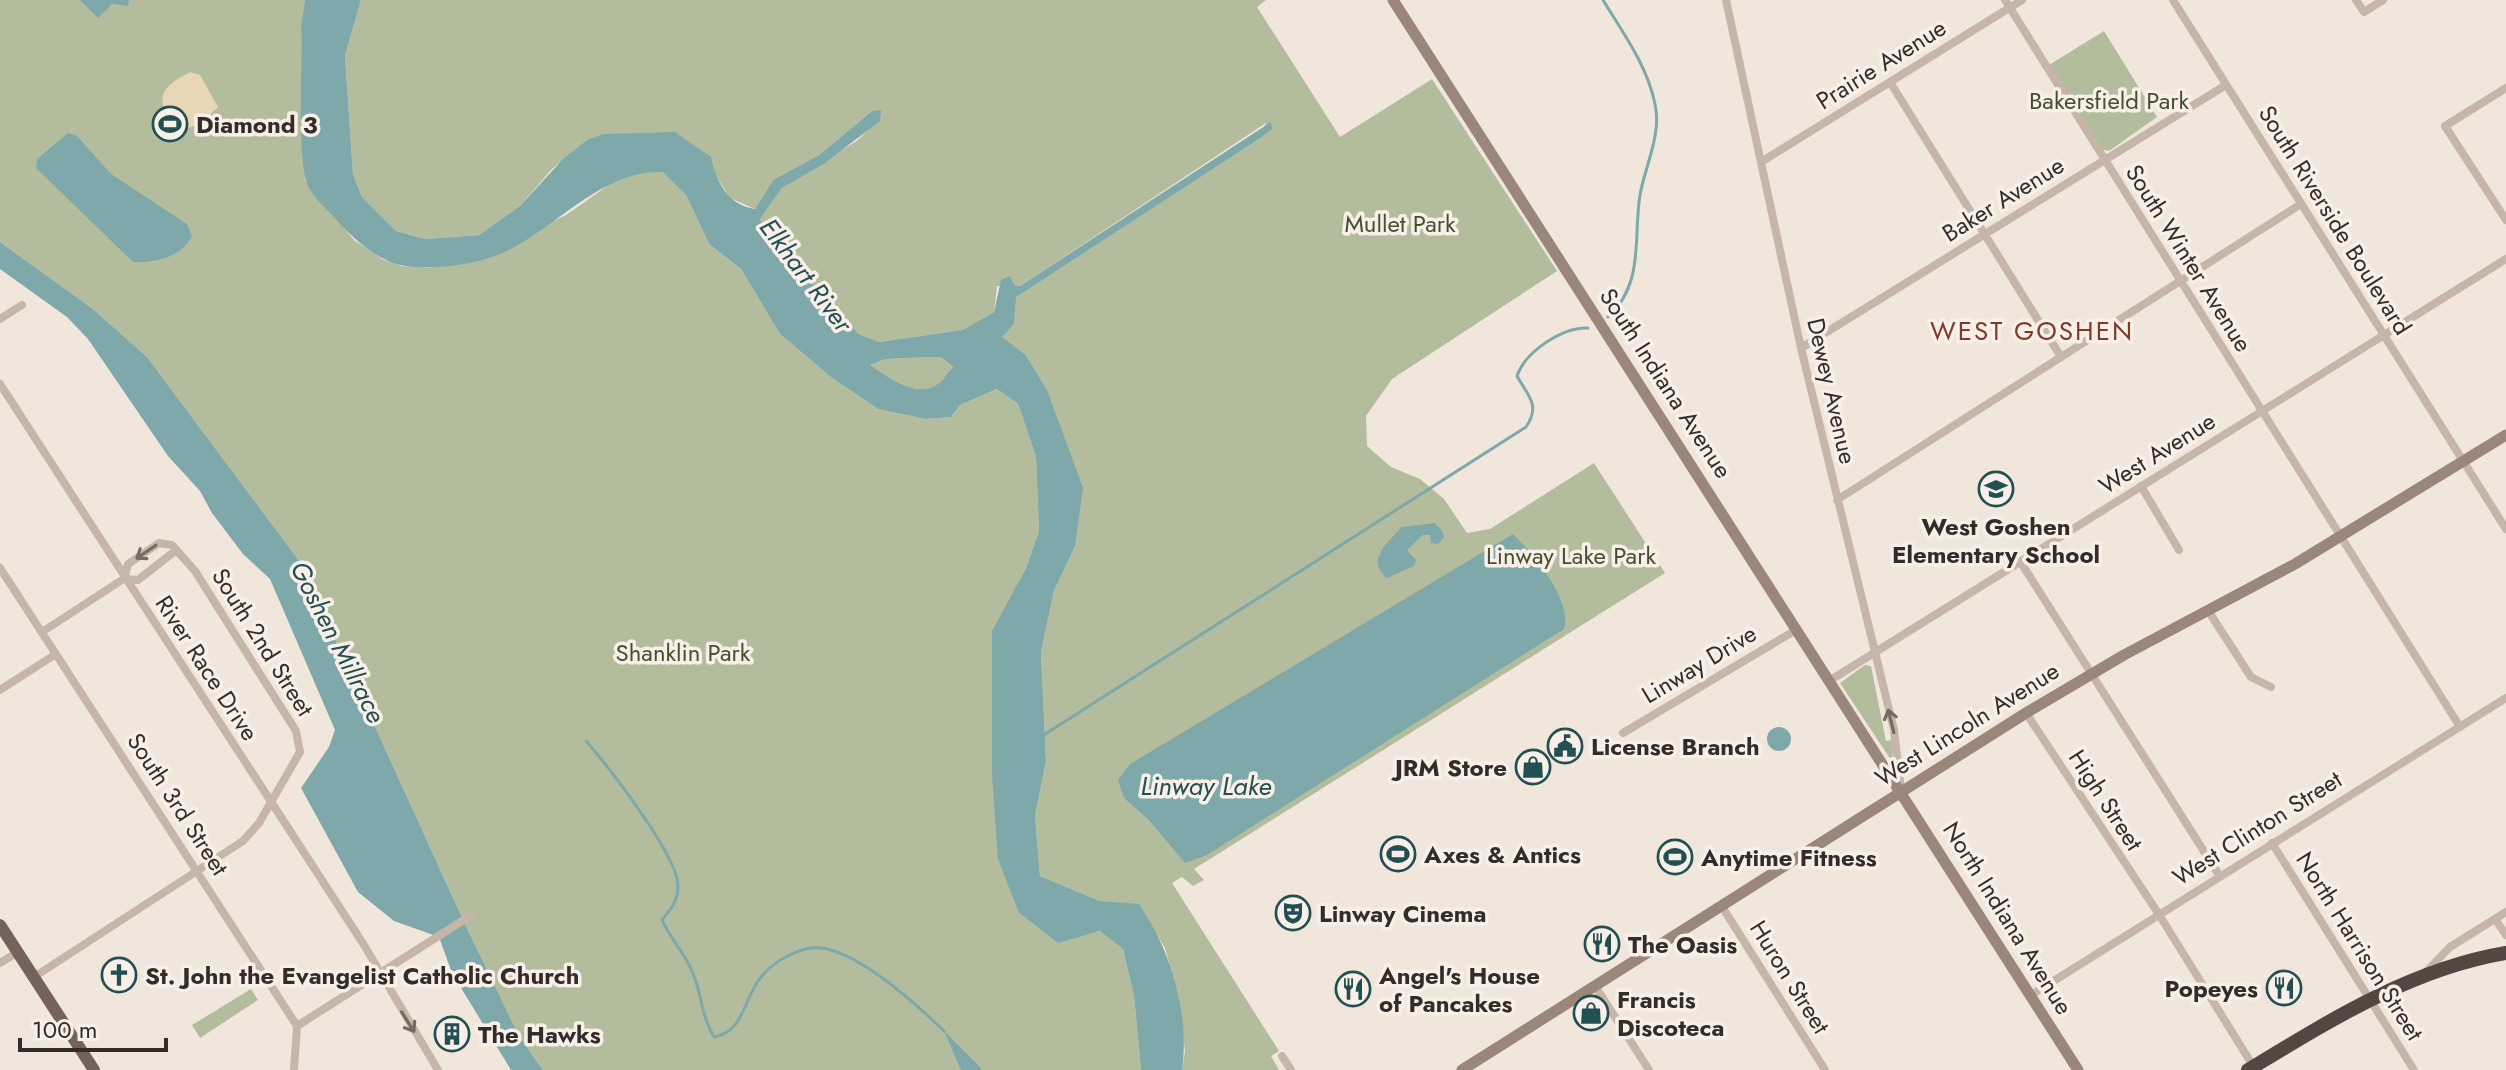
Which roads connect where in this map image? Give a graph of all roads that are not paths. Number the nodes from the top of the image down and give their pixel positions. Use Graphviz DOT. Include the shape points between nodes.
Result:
graph roads {
  1 [pos="1726,0"];
  2 [pos="2022,0"];
  3 [pos="2173,0"];
  4 [pos="2356,0"];
  5 [pos="2383,0"];
  6 [pos="1395,1"];
  7 [pos="2007,4"];
  8 [pos="1890,82"];
  9 [pos="2226,85"];
  10 [pos="2506,88"];
  11 [pos="2103,160"];
  12 [pos="1761,162"];
  13 [pos="2301,204"];
  14 [pos="2506,220"];
  15 [pos="1984,234"];
  16 [pos="2506,259"];
  17 [pos="2180,281"];
  18 [pos="22,305"];
  19 [pos="0,319"];
  20 [pos="2383,334"];
  21 [pos="1801,348"];
  22 [pos="2061,357"];
  23 [pos="0,384"];
  24 [pos="2262,411"];
  25 [pos="2506,435"];
  26 [pos="2463,462"];
  27 [pos="2141,486"];
  28 [pos="1837,500"];
  29 [pos="2506,529"];
  30 [pos="2341,537"];
  31 [pos="2179,550"];
  32 [pos="175,551"];
  33 [pos="2020,561"];
  34 [pos="0,568"];
  35 [pos="125,578"];
  36 [pos="2209,612"];
  37 [pos="1796,630"];
  38 [pos="42,632"];
  39 [pos="1874,652"];
  40 [pos="56,654"];
  41 [pos="2091,674"];
  42 [pos="1829,681"];
  43 [pos="2271,687"];
  44 [pos="0,690"];
  45 [pos="2506,698"];
  46 [pos="2026,713"];
  47 [pos="2460,727"];
  48 [pos="1623,733"];
  49 [pos="1901,790"];
  50 [pos="271,802"];
  51 [pos="2272,843"];
  52 [pos="198,871"];
  53 [pos="2219,875"];
  54 [pos="1721,905"];
  55 [pos="2506,912"];
  56 [pos="2158,913"];
  57 [pos="467,918"];
  58 [pos="2495,919"];
  59 [pos="0,925"];
  60 [pos="2506,935"];
  61 [pos="18,952"];
  62 [pos="2506,953"];
  63 [pos="0,963"];
  64 [pos="379,974"];
  65 [pos="34,977"];
  66 [pos="2422,977"];
  67 [pos="1595,986"];
  68 [pos="2031,995"];
  69 [pos="2369,999"];
  70 [pos="297,1026"];
  71 [pos="1282,1056"];
  72 [pos="2253,1069"];
  73 [pos="94,1070"];
  74 [pos="294,1070"];
  75 [pos="438,1070"];
  76 [pos="1291,1070"];
  77 [pos="1462,1070"];
  78 [pos="1649,1070"];
  79 [pos="1825,1070"];
  80 [pos="2078,1070"];
  81 [pos="2414,1070"];
  1 -- 12 [label="street, Dewey Avenue"];
  2 -- 7 [label="street, Prairie Avenue"];
  3 -- 9 [label="street, South Riverside Boulevard"];
  4 -- 5 [label="street" via="2364,12"];
  6 -- 37 [label="street, South Indiana Avenue"];
  7 -- 8 [label="street, Prairie Avenue"];
  7 -- 11 [label="street, South Winter Avenue"];
  8 -- 12 [label="street, Prairie Avenue"];
  8 -- 15 [label="street"];
  9 -- 11 [label="street, Baker Avenue"];
  9 -- 13 [label="street, South Riverside Boulevard"];
  10 -- 14 [label="street" via="2445,126"];
  11 -- 15 [label="street, Baker Avenue"];
  11 -- 17 [label="street, South Winter Avenue"];
  12 -- 21 [label="street, Dewey Avenue"];
  13 -- 17 [label="street"];
  13 -- 20 [label="street, South Riverside Boulevard"];
  15 -- 21 [label="street, Baker Avenue"];
  15 -- 22 [label="street"];
  16 -- 20 [label="street, West Avenue"];
  17 -- 22 [label="street"];
  17 -- 24 [label="street, South Winter Avenue"];
  18 -- 19 [label="street"];
  20 -- 24 [label="street, West Avenue"];
  20 -- 26 [label="street, South Riverside Boulevard"];
  21 -- 28 [label="street, Dewey Avenue"];
  22 -- 28 [label="street"];
  23 -- 35 [label="street, River Race Drive"];
  24 -- 27 [label="street, West Avenue"];
  24 -- 30 [label="street, South Winter Avenue"];
  25 -- 26 [label="street, West Lincoln Avenue"];
  26 -- 29 [label="street, South Riverside Boulevard"];
  26 -- 30 [label="street, West Lincoln Avenue"];
  27 -- 31 [label="street"];
  27 -- 33 [label="street, West Avenue"];
  28 -- 39 [label="street, Dewey Avenue"];
  30 -- 36 [label="street, West Lincoln Avenue"];
  30 -- 47 [label="street, South Winter Avenue"];
  32 -- 35 [label="street" via="138,580"];
  32 -- 35 [label="street, one-way" via="169,543 159,543 128,564"];
  32 -- 50 [label="street, South 2nd Street" via="195,571 300,739 297,759"];
  33 -- 39 [label="street, West Avenue"];
  33 -- 41 [label="street"];
  34 -- 38 [label="street, South 3rd Street"];
  35 -- 38 [label="street"];
  35 -- 50 [label="street, River Race Drive"];
  36 -- 41 [label="street, West Lincoln Avenue"];
  36 -- 43 [label="street" via="2251,677"];
  37 -- 42 [label="street, South Indiana Avenue"];
  37 -- 48 [label="street, Linway Drive"];
  38 -- 40 [label="street, South 3rd Street"];
  39 -- 42 [label="street, West Avenue"];
  49 -- 39 [label="street, Dewey Avenue, one-way" via="1894,730"];
  40 -- 44 [label="street"];
  40 -- 52 [label="street, South 3rd Street"];
  41 -- 46 [label="street, West Lincoln Avenue"];
  41 -- 53 [label="street"];
  42 -- 49 [label="street, South Indiana Avenue"];
  45 -- 47 [label="street, West Clinton Street"];
  46 -- 49 [label="street, West Lincoln Avenue"];
  46 -- 56 [label="street, High Street"];
  47 -- 51 [label="street, West Clinton Street"];
  49 -- 54 [label="street, West Lincoln Avenue"];
  49 -- 68 [label="street, North Indiana Avenue"];
  50 -- 52 [label="street" via="249,837"];
  50 -- 64 [label="street, River Race Drive"];
  51 -- 53 [label="street, West Clinton Street"];
  51 -- 69 [label="street, North Harrison Street"];
  52 -- 65 [label="street"];
  52 -- 70 [label="street, South 3rd Street"];
  53 -- 56 [label="street, West Clinton Street"];
  54 -- 67 [label="street, West Lincoln Avenue"];
  54 -- 79 [label="street, Huron Street"];
  55 -- 58 [label="street"];
  56 -- 68 [label="street, West Clinton Street"];
  56 -- 72 [label="street, High Street"];
  57 -- 64 [label="street"];
  58 -- 60 [label="street"];
  58 -- 66 [label="street" via="2450,947"];
  59 -- 61 [label="main road"];
  61 -- 63 [label="street"];
  61 -- 65 [label="main road"];
  62 -- 66 [label="highway"];
  64 -- 70 [label="street"];
  64 -- 75 [label="street, River Race Drive, one-way"];
  65 -- 73 [label="main road"];
  66 -- 69 [label="highway"];
  67 -- 77 [label="street, West Lincoln Avenue"];
  67 -- 78 [label="street"];
  68 -- 80 [label="street, North Indiana Avenue"];
  69 -- 72 [label="highway"];
  69 -- 81 [label="street, North Harrison Street"];
  70 -- 74 [label="street"];
  71 -- 76 [label="street"];
}
